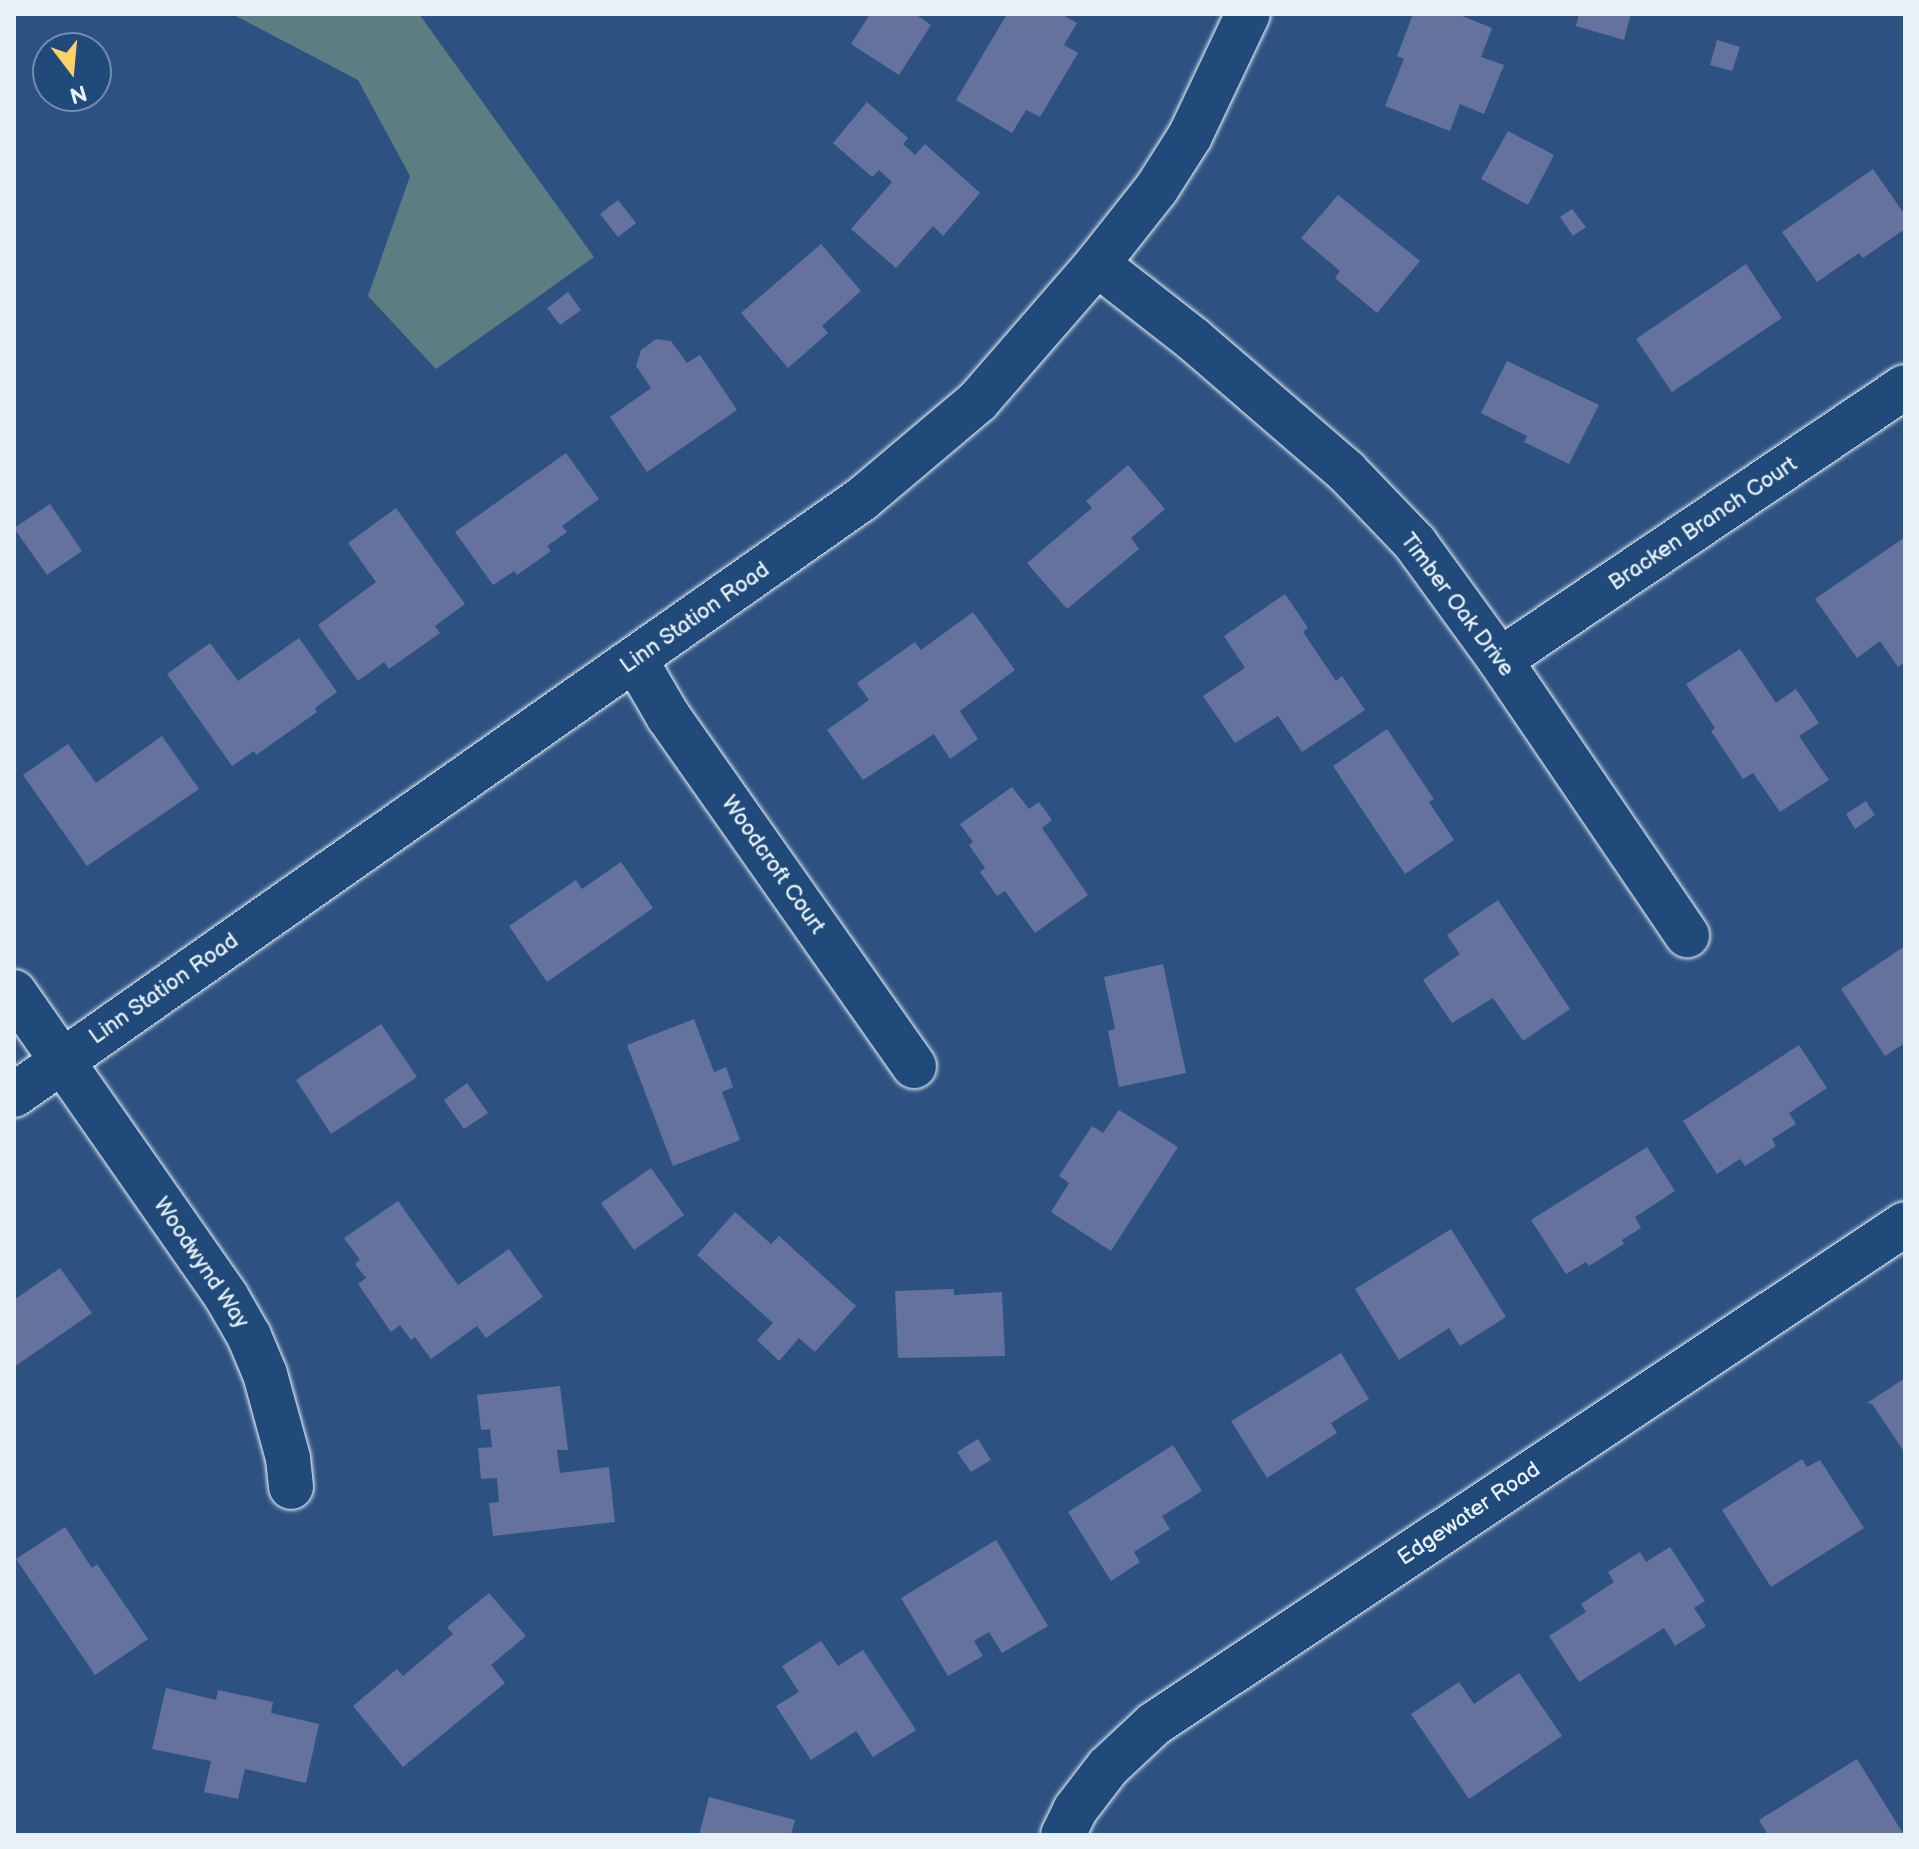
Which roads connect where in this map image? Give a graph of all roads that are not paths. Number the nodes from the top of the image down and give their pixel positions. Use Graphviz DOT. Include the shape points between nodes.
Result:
graph roads {
  1 [pos="1248,14"];
  2 [pos="1097,264"];
  3 [pos="1905,387"];
  4 [pos="1500,660"];
  5 [pos="636,661"];
  6 [pos="1687,935"];
  7 [pos="14,992"];
  8 [pos="62,1060"];
  9 [pos="914,1066"];
  10 [pos="14,1095"];
  11 [pos="1905,1224"];
  12 [pos="291,1487"];
  13 [pos="1063,1835"];
  1 -- 2 [label="street, Linn Station Road" via="1190,136"];
  2 -- 4 [label="street, Timber Oak Drive" via="1347,472 1415,543"];
  2 -- 5 [label="street, Linn Station Road" via="978,401 862,499"];
  3 -- 4 [label="street, Bracken Branch Court"];
  4 -- 6 [label="street, Timber Oak Drive"];
  5 -- 8 [label="street, Linn Station Road"];
  5 -- 9 [label="street, Woodcroft Court" via="668,716"];
  7 -- 8 [label="street, Woodwynd Way"];
  8 -- 10 [label="street, Linn Station Road"];
  8 -- 12 [label="street, Woodwynd Way" via="249,1336 281,1430"];
  11 -- 13 [label="street, Edgewater Road" via="1154,1724 1108,1767"];
}
